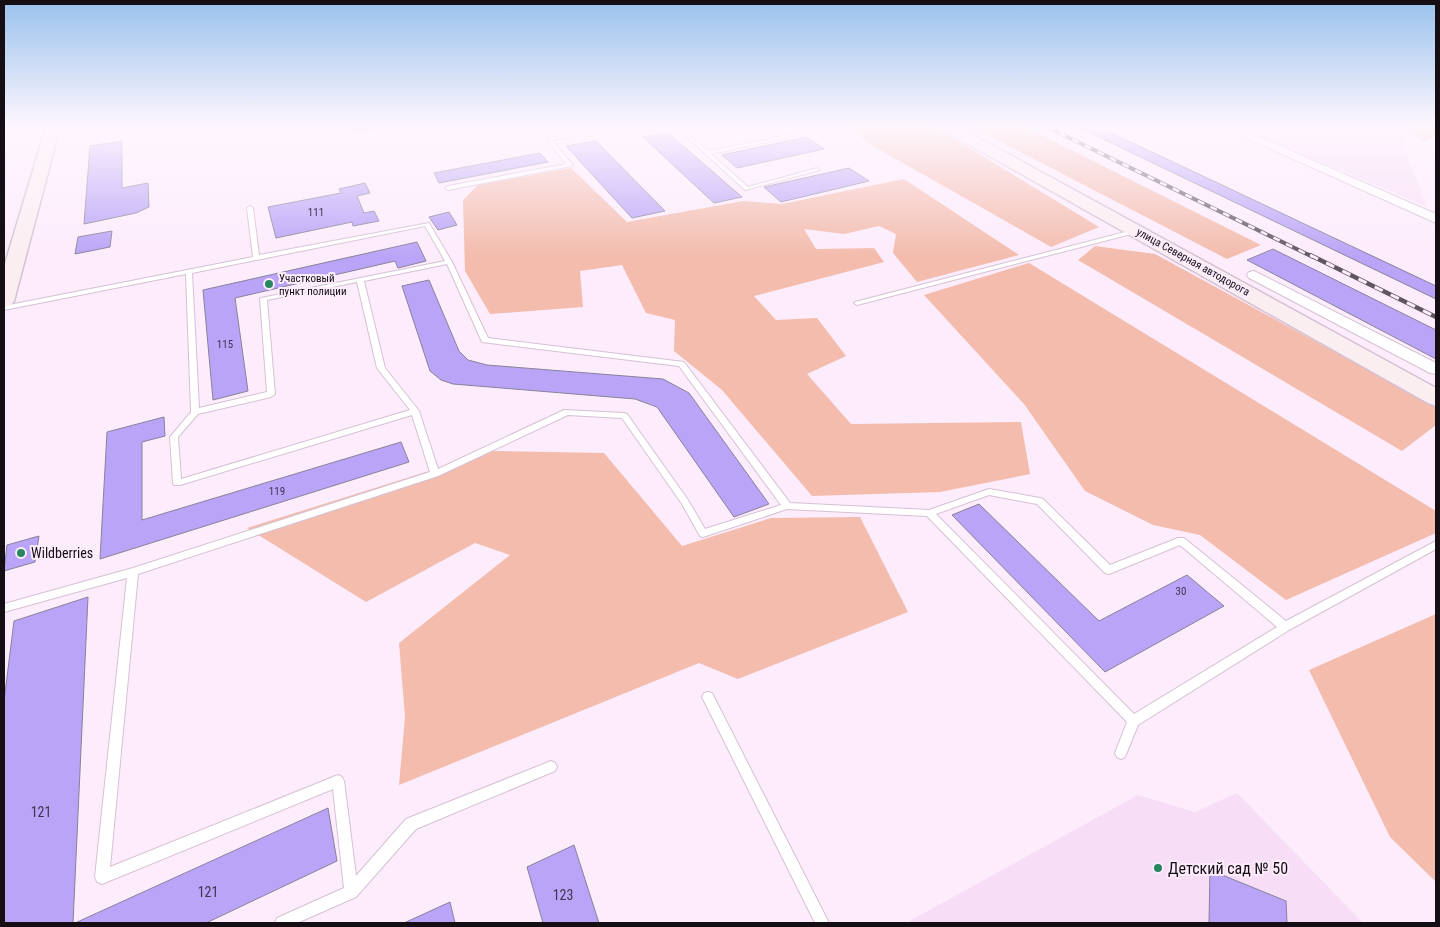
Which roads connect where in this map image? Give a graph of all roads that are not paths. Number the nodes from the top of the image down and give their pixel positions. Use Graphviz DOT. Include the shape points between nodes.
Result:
graph roads {
  1 [pos="41,170"];
  2 [pos="542,170"];
  3 [pos="726,170"];
  4 [pos="817,170"];
  5 [pos="1027,170"];
  6 [pos="1326,170"];
  7 [pos="448,188"];
  8 [pos="250,208"];
  9 [pos="1436,218"];
  10 [pos="1137,231"];
  11 [pos="256,259"];
  12 [pos="449,262"];
  13 [pos="189,273"];
  14 [pos="1254,275"];
  15 [pos="360,280"];
  16 [pos="4,301"];
  17 [pos="857,303"];
  18 [pos="4,308"];
  19 [pos="1436,369"];
  20 [pos="1436,398"];
  21 [pos="415,411"];
  22 [pos="195,412"];
  23 [pos="436,474"];
  24 [pos="787,506"];
  25 [pos="929,513"];
  26 [pos="1436,544"];
  27 [pos="133,572"];
  28 [pos="4,608"];
  29 [pos="1285,627"];
  30 [pos="708,697"];
  31 [pos="1133,721"];
  32 [pos="1121,753"];
  33 [pos="551,767"];
  34 [pos="351,892"];
  35 [pos="282,923"];
  36 [pos="822,923"];
  1 -- 16 [label="main road"];
  2 -- 7 [label="lane"];
  3 -- 4 [label="lane" via="747,189"];
  5 -- 10 [label="main road, улица Северная автодорога"];
  6 -- 9 [label="street"];
  8 -- 11 [label="lane"];
  10 -- 17 [label="lane"];
  10 -- 20 [label="main road, улица Северная автодорога"];
  11 -- 12 [label="lane" via="427,224"];
  11 -- 13 [label="lane"];
  12 -- 15 [label="lane"];
  12 -- 24 [label="lane" via="485,340 681,364"];
  13 -- 18 [label="lane"];
  13 -- 22 [label="lane"];
  14 -- 19 [label="street"];
  15 -- 21 [label="lane" via="380,368"];
  15 -- 22 [label="lane" via="263,299 271,394"];
  21 -- 22 [label="lane" via="177,483 174,437"];
  21 -- 23 [label="lane"];
  23 -- 24 [label="lane" via="567,412 624,416 703,533"];
  23 -- 27 [label="lane"];
  24 -- 25 [label="lane"];
  25 -- 29 [label="lane" via="989,492 1040,501 1109,570 1182,541"];
  25 -- 31 [label="lane"];
  26 -- 29 [label="lane"];
  27 -- 28 [label="lane"];
  27 -- 34 [label="lane" via="102,877 338,781"];
  29 -- 31 [label="lane"];
  30 -- 36 [label="lane"];
  31 -- 32 [label="lane"];
  33 -- 34 [label="lane" via="411,824"];
  34 -- 35 [label="lane"];
}
